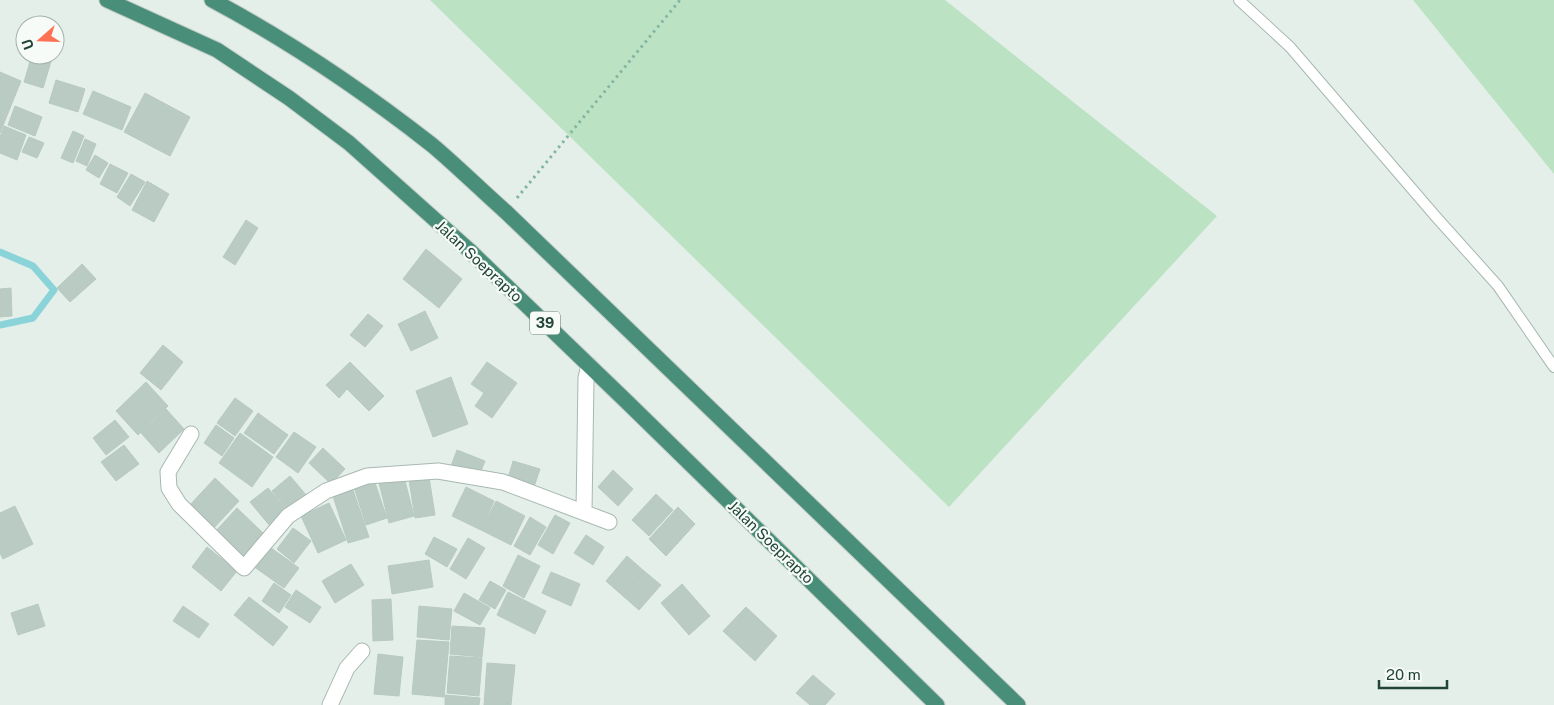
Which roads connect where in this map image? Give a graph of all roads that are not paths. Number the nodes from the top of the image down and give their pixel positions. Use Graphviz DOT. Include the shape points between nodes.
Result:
graph roads {
  1 [pos="107,0"];
  2 [pos="212,0"];
  3 [pos="1239,0"];
  4 [pos="589,365"];
  5 [pos="1554,367"];
  6 [pos="191,434"];
  7 [pos="584,512"];
  8 [pos="609,522"];
  9 [pos="362,651"];
  10 [pos="929,702"];
  11 [pos="330,705"];
  12 [pos="1018,705"];
  1 -- 4 [label="highway, Jalan Soeprapto / 39" via="217,50 349,143 469,250"];
  2 -- 12 [label="highway" via="243,16 356,88 433,146 506,212"];
  3 -- 5 [label="lane" via="1290,47 1498,286"];
  4 -- 7 [label="street" via="586,378"];
  4 -- 10 [label="highway, Jalan Soeprapto / 39"];
  6 -- 7 [label="street" via="168,472 169,488 179,504 244,568 288,516 326,491 367,476 438,471 503,482"];
  7 -- 8 [label="street"];
  9 -- 11 [label="street" via="347,668"];
}
